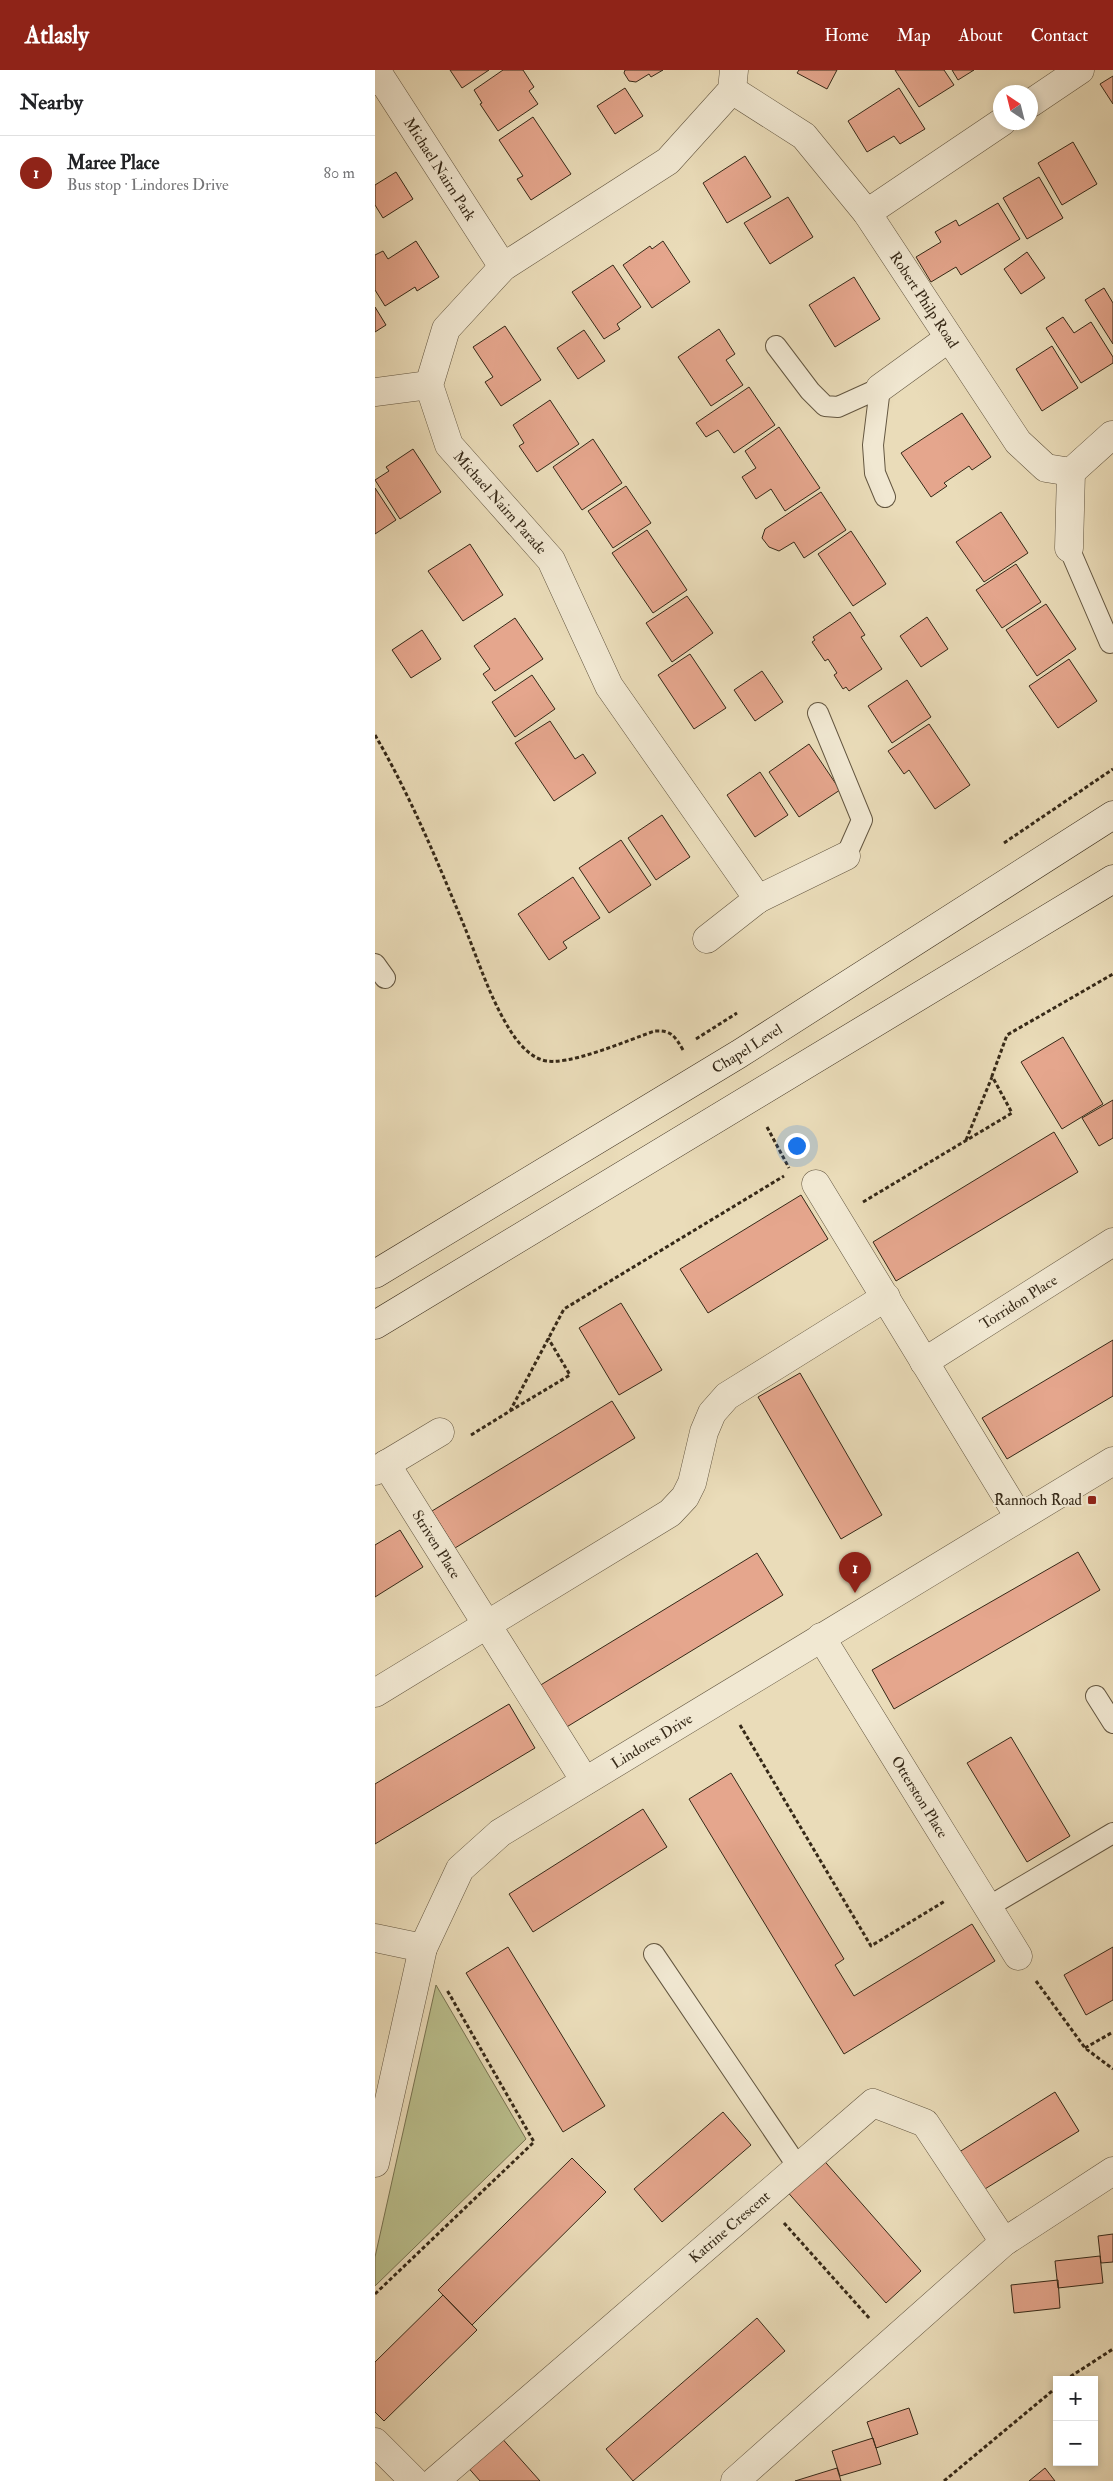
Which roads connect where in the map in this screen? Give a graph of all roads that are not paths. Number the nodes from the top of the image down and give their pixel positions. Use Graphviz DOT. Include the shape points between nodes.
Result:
graph roads {
  1 [pos="376,70"];
  2 [pos="1080,70"];
  3 [pos="733,80"];
  4 [pos="1038,98"];
  5 [pos="993,128"];
  6 [pos="867,213"];
  7 [pos="503,267"];
  8 [pos="949,338"];
  9 [pos="776,346"];
  10 [pos="429,385"];
  11 [pos="880,388"];
  12 [pos="375,392"];
  13 [pos="1113,435"];
  14 [pos="1071,472"];
  15 [pos="885,497"];
  16 [pos="1069,548"];
  17 [pos="1110,643"];
  18 [pos="818,714"];
  19 [pos="1113,815"];
  20 [pos="846,856"];
  21 [pos="1113,879"];
  22 [pos="758,899"];
  23 [pos="707,939"];
  24 [pos="816,1184"];
  25 [pos="1113,1242"];
  26 [pos="375,1274"];
  27 [pos="886,1297"];
  28 [pos="375,1325"];
  29 [pos="924,1362"];
  30 [pos="440,1432"];
  31 [pos="1113,1461"];
  32 [pos="381,1468"];
  33 [pos="1019,1517"];
  34 [pos="487,1625"];
  35 [pos="821,1637"];
  36 [pos="375,1693"];
  37 [pos="1096,1696"];
  38 [pos="1113,1723"];
  39 [pos="585,1781"];
  40 [pos="1113,1833"];
  41 [pos="988,1907"];
  42 [pos="375,1938"];
  43 [pos="423,1948"];
  44 [pos="654,1954"];
  45 [pos="1018,1956"];
  46 [pos="375,2162"];
  47 [pos="798,2167"];
  48 [pos="1113,2171"];
  49 [pos="1005,2242"];
  50 [pos="375,2442"];
  51 [pos="414,2481"];
  52 [pos="435,2481"];
  53 [pos="735,2481"];
  1 -- 7 [label="street, Michael Nairn Park"];
  2 -- 4 [label="street"];
  3 -- 6 [label="street, Robert Philp Road" via="804,136"];
  3 -- 7 [label="street" via="668,161"];
  5 -- 6 [label="street"];
  6 -- 8 [label="street, Robert Philp Road"];
  7 -- 10 [label="street" via="446,329"];
  8 -- 11 [label="street"];
  8 -- 14 [label="street, Robert Philp Road" via="1018,442 1046,468"];
  9 -- 11 [label="lane" via="825,406 838,407"];
  10 -- 12 [label="street"];
  10 -- 22 [label="street, Michael Nairn Parade" via="449,445 551,560 609,686"];
  11 -- 15 [label="lane" via="873,445 875,473"];
  13 -- 14 [label="street"];
  14 -- 16 [label="street"];
  16 -- 17 [label="lane"];
  18 -- 20 [label="lane" via="862,820"];
  19 -- 26 [label="street, Chapel Level" via="739,1054"];
  20 -- 22 [label="street"];
  21 -- 28 [label="street"];
  22 -- 23 [label="street"];
  24 -- 27 [label="street"];
  25 -- 29 [label="street, Torridon Place"];
  27 -- 29 [label="street"];
  27 -- 34 [label="street" via="727,1396 712,1414 704,1432 692,1483 685,1497 670,1513"];
  29 -- 33 [label="street"];
  30 -- 32 [label="street, Striven Place"];
  31 -- 33 [label="street, Lindores Drive"];
  32 -- 34 [label="street, Striven Place"];
  33 -- 35 [label="street, Lindores Drive"];
  34 -- 36 [label="street"];
  34 -- 39 [label="street, Striven Place"];
  35 -- 39 [label="street, Lindores Drive"];
  35 -- 41 [label="street, Otterston Place"];
  37 -- 38 [label="lane"];
  39 -- 43 [label="street, Lindores Drive" via="500,1833 460,1869"];
  40 -- 41 [label="lane"];
  41 -- 45 [label="street, Otterston Place"];
  42 -- 43 [label="street"];
  43 -- 46 [label="street, Lindores Drive"];
  44 -- 47 [label="lane"];
  47 -- 49 [label="street, Katrine Crescent" via="873,2103 925,2123"];
  47 -- 52 [label="street, Katrine Crescent"];
  48 -- 49 [label="street"];
  49 -- 53 [label="street"];
  50 -- 51 [label="street"];
}
